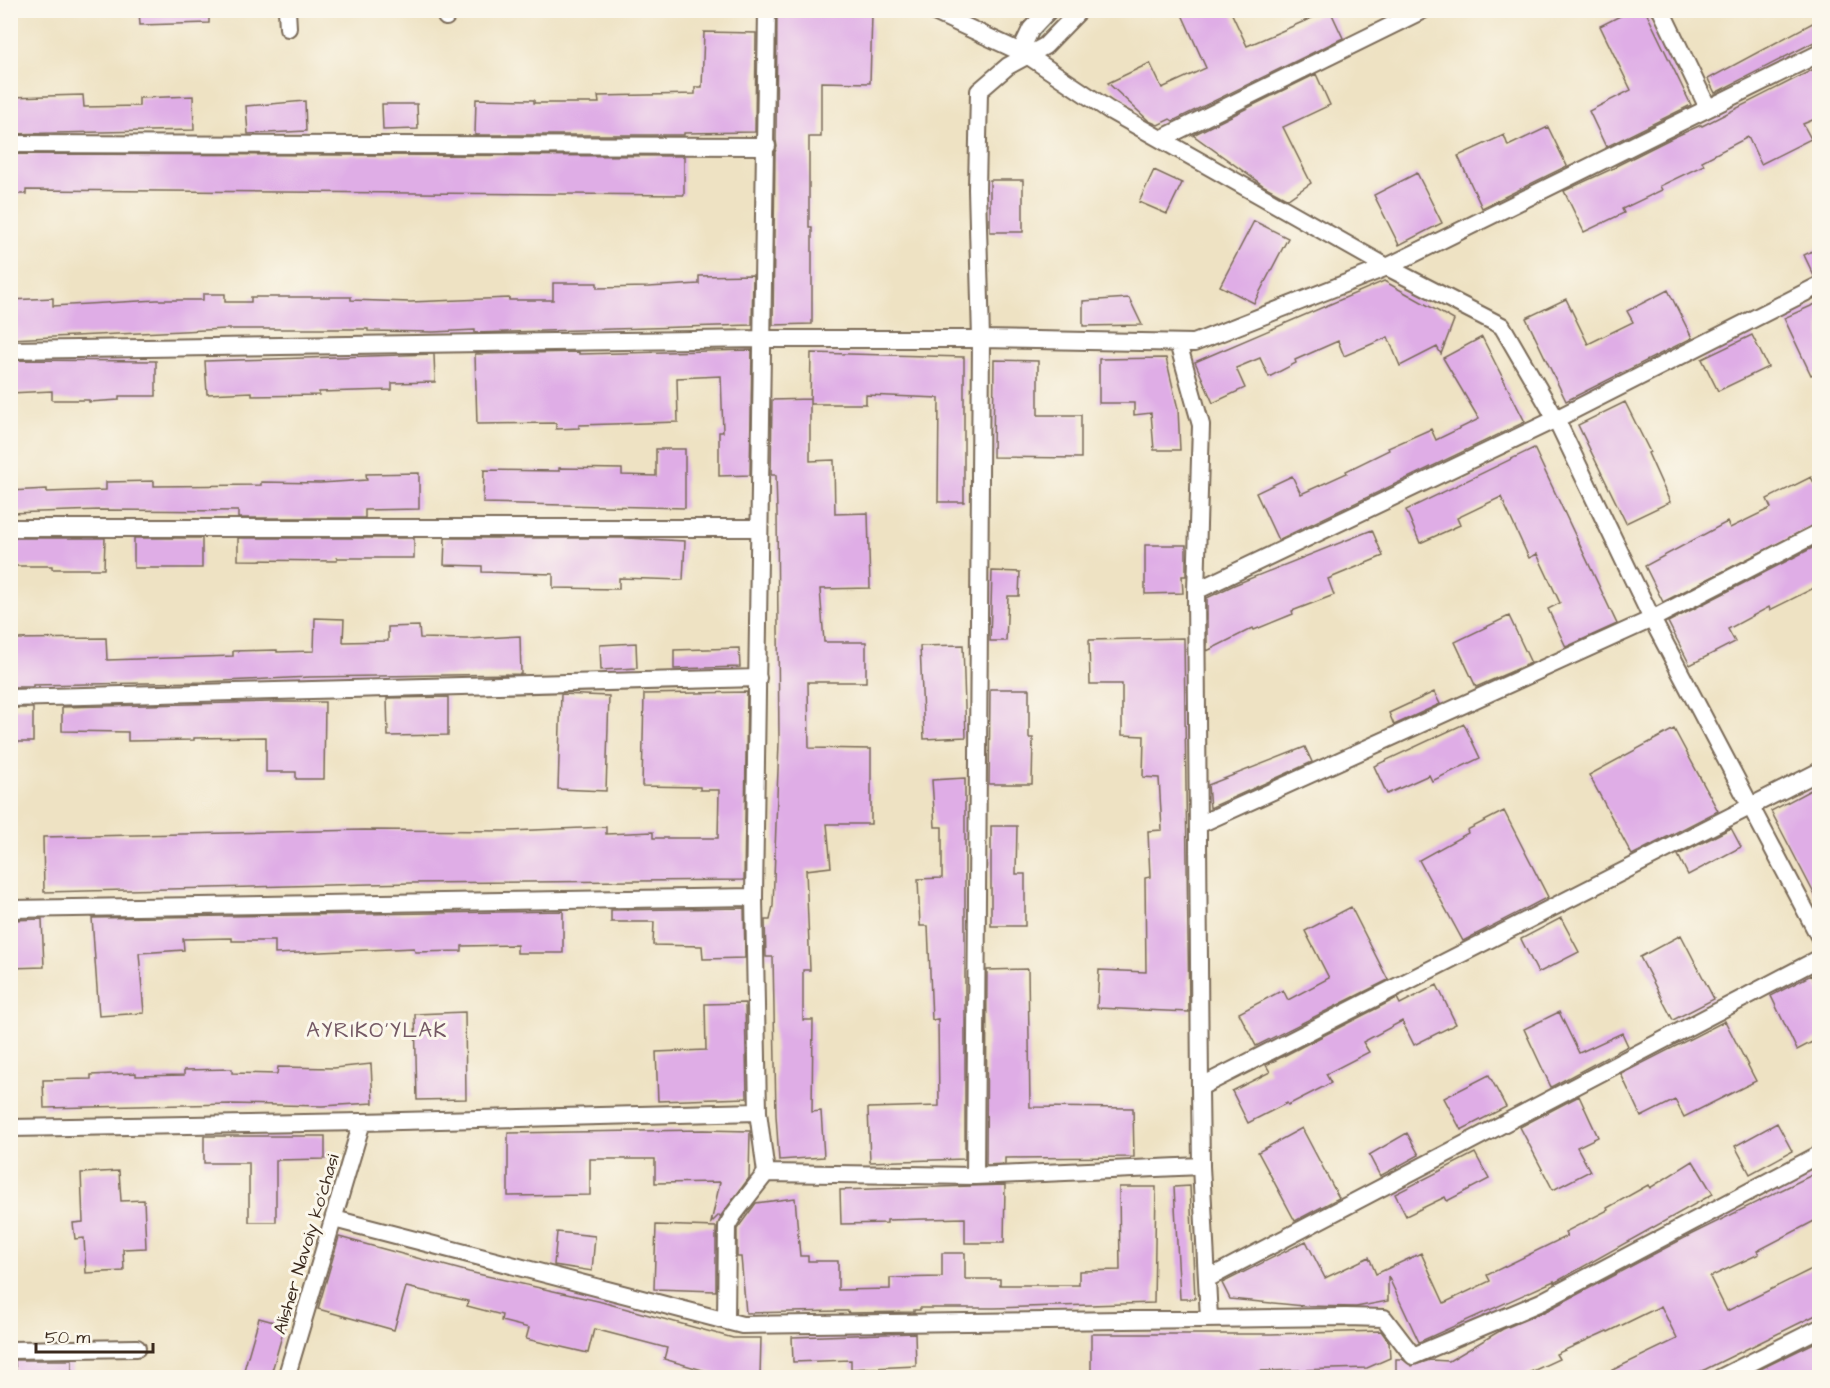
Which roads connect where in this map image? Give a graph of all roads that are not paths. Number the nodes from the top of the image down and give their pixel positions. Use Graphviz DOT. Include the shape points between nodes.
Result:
graph roads {
  1 [pos="287,10"];
  2 [pos="767,10"];
  3 [pos="930,10"];
  4 [pos="1049,10"];
  5 [pos="1080,10"];
  6 [pos="1423,10"];
  7 [pos="1661,10"];
  8 [pos="288,28"];
  9 [pos="1023,54"];
  10 [pos="1820,54"];
  11 [pos="1708,108"];
  12 [pos="1161,140"];
  13 [pos="10,144"];
  14 [pos="767,146"];
  15 [pos="1387,267"];
  16 [pos="1820,285"];
  17 [pos="763,339"];
  18 [pos="981,339"];
  19 [pos="1178,343"];
  20 [pos="10,350"];
  21 [pos="1556,419"];
  22 [pos="10,528"];
  23 [pos="759,528"];
  24 [pos="1820,532"];
  25 [pos="1196,591"];
  26 [pos="1652,619"];
  27 [pos="758,678"];
  28 [pos="10,698"];
  29 [pos="1820,771"];
  30 [pos="1750,807"];
  31 [pos="1198,825"];
  32 [pos="754,897"];
  33 [pos="10,909"];
  34 [pos="1820,938"];
  35 [pos="1820,958"];
  36 [pos="1200,1087"];
  37 [pos="758,1112"];
  38 [pos="363,1122"];
  39 [pos="10,1128"];
  40 [pos="1820,1154"];
  41 [pos="1201,1166"];
  42 [pos="766,1173"];
  43 [pos="975,1176"];
  44 [pos="334,1219"];
  45 [pos="1207,1279"];
  46 [pos="1209,1318"];
  47 [pos="726,1321"];
  48 [pos="1820,1328"];
  49 [pos="137,1348"];
  50 [pos="10,1350"];
  51 [pos="286,1377"];
  52 [pos="1720,1377"];
  1 -- 8 [label="street"];
  2 -- 14 [label="street"];
  3 -- 9 [label="street"];
  4 -- 9 [label="street" via="1031,29"];
  5 -- 9 [label="street" via="1045,46"];
  6 -- 12 [label="street"];
  7 -- 11 [label="street"];
  9 -- 12 [label="street"];
  9 -- 18 [label="street" via="979,91"];
  10 -- 11 [label="street"];
  11 -- 15 [label="street"];
  12 -- 15 [label="street"];
  13 -- 14 [label="street"];
  14 -- 17 [label="street"];
  15 -- 19 [label="street" via="1194,343"];
  15 -- 21 [label="street" via="1502,326"];
  16 -- 21 [label="street"];
  17 -- 18 [label="street"];
  17 -- 20 [label="street"];
  17 -- 23 [label="street"];
  18 -- 19 [label="street"];
  18 -- 43 [label="street"];
  19 -- 25 [label="street" via="1201,425"];
  21 -- 25 [label="street"];
  21 -- 26 [label="street"];
  22 -- 23 [label="street"];
  23 -- 27 [label="street"];
  24 -- 26 [label="street"];
  25 -- 31 [label="street"];
  26 -- 30 [label="street"];
  26 -- 31 [label="street"];
  27 -- 28 [label="street"];
  27 -- 32 [label="street"];
  29 -- 30 [label="street"];
  30 -- 34 [label="street"];
  30 -- 36 [label="street"];
  31 -- 36 [label="street"];
  32 -- 33 [label="street"];
  32 -- 37 [label="street"];
  35 -- 45 [label="street"];
  36 -- 41 [label="street"];
  37 -- 38 [label="street"];
  37 -- 42 [label="street"];
  38 -- 39 [label="street"];
  38 -- 44 [label="street, Alisher Navoiy ko'chasi"];
  40 -- 46 [label="street" via="1541,1302 1413,1356 1384,1318"];
  41 -- 43 [label="street"];
  41 -- 45 [label="street"];
  42 -- 43 [label="street"];
  42 -- 47 [label="street" via="727,1226"];
  44 -- 47 [label="street"];
  44 -- 51 [label="street, Alisher Navoiy ko'chasi"];
  45 -- 46 [label="street"];
  46 -- 47 [label="street" via="742,1324"];
  48 -- 52 [label="street"];
  49 -- 50 [label="street"];
}
